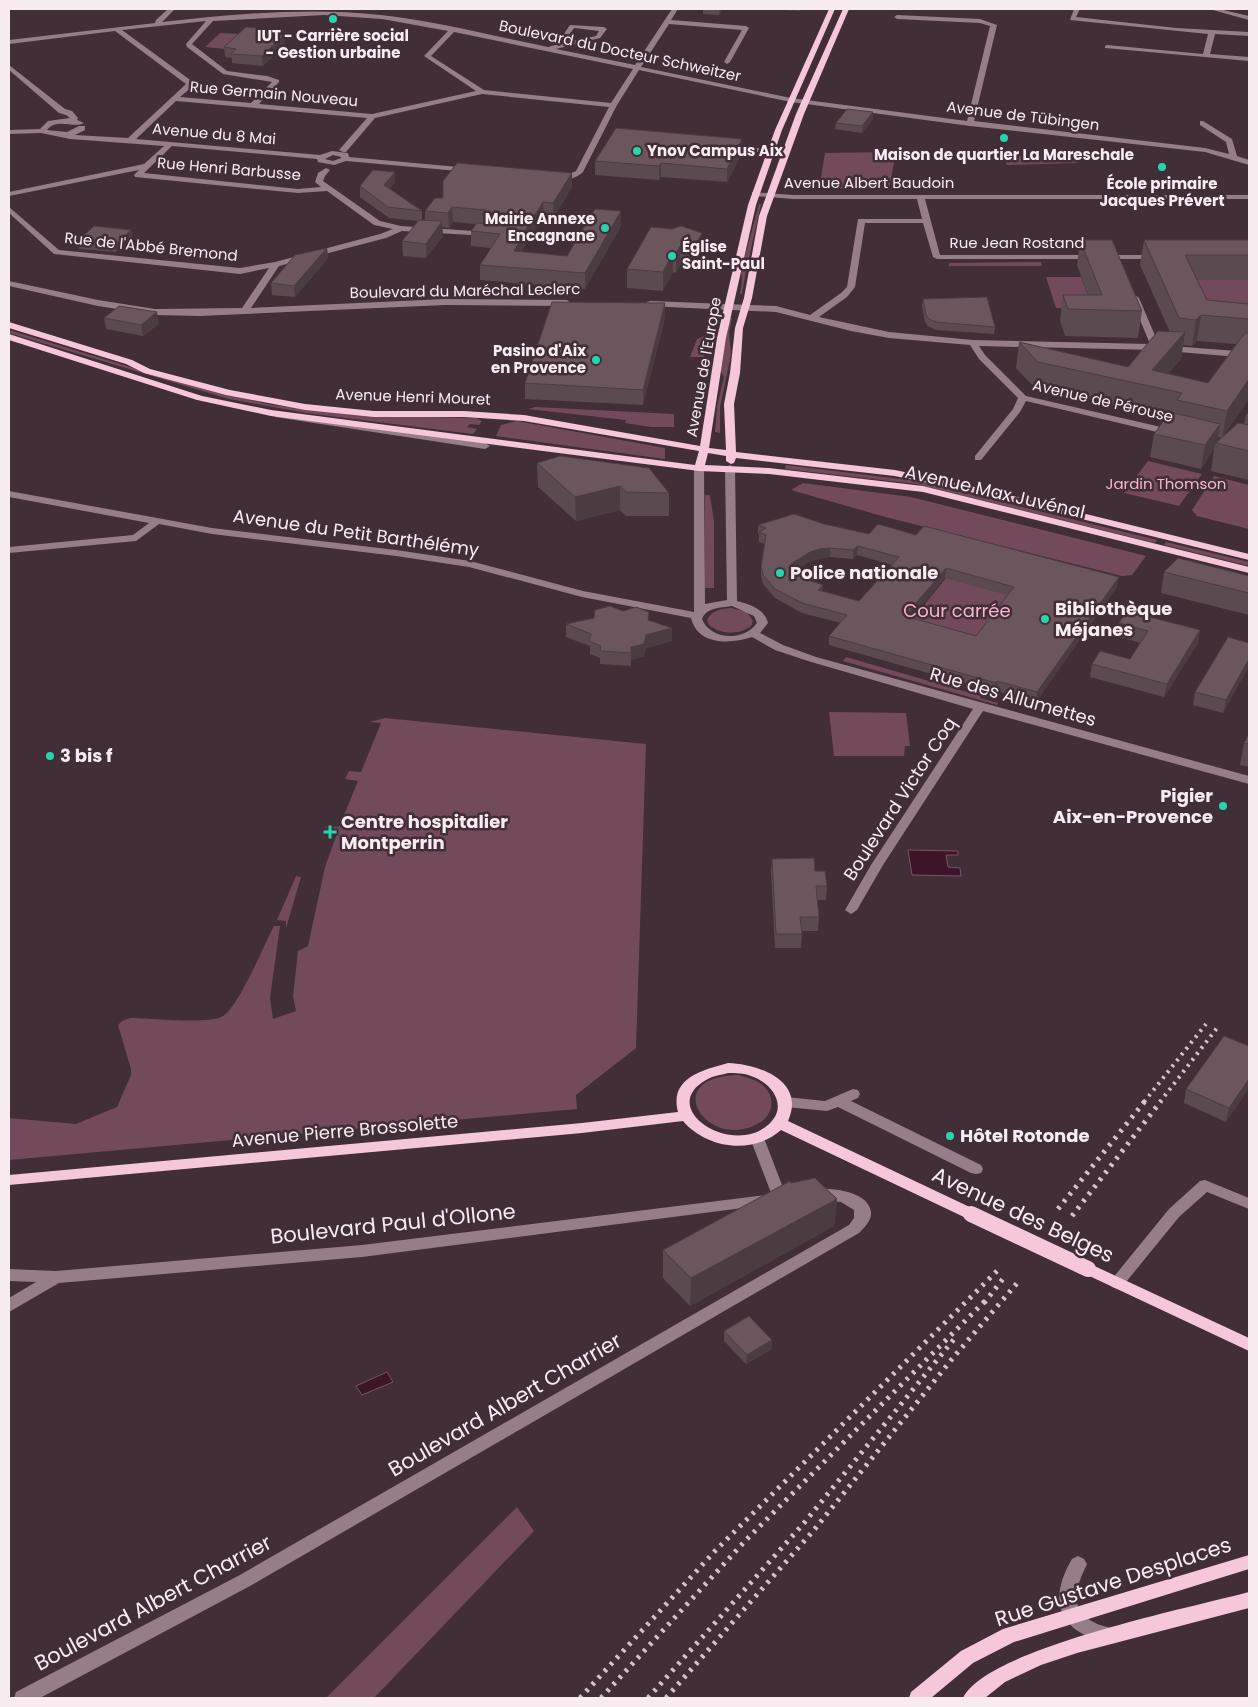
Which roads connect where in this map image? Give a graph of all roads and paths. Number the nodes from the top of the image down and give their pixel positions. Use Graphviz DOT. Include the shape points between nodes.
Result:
graph roads {
  1 [pos="172,9"];
  2 [pos="675,9"];
  3 [pos="832,9"];
  4 [pos="846,9"];
  5 [pos="1077,9"];
  6 [pos="1212,9"];
  7 [pos="897,17"];
  8 [pos="1249,18"];
  9 [pos="210,19"];
  10 [pos="667,22"];
  11 [pos="159,24"];
  12 [pos="116,29"];
  13 [pos="452,30"];
  14 [pos="1212,32"];
  15 [pos="1249,34"];
  16 [pos="9,42"];
  17 [pos="572,43"];
  18 [pos="1107,47"];
  19 [pos="546,50"];
  20 [pos="1206,56"];
  21 [pos="1249,59"];
  22 [pos="727,62"];
  23 [pos="9,66"];
  24 [pos="636,68"];
  25 [pos="482,92"];
  26 [pos="174,98"];
  27 [pos="791,100"];
  28 [pos="805,102"];
  29 [pos="613,104"];
  30 [pos="253,106"];
  31 [pos="62,111"];
  32 [pos="372,116"];
  33 [pos="73,121"];
  34 [pos="52,123"];
  35 [pos="970,124"];
  36 [pos="1203,124"];
  37 [pos="82,128"];
  38 [pos="9,131"];
  39 [pos="44,131"];
  40 [pos="63,135"];
  41 [pos="104,138"];
  42 [pos="129,141"];
  43 [pos="169,145"];
  44 [pos="720,147"];
  45 [pos="343,150"];
  46 [pos="769,151"];
  47 [pos="1234,157"];
  48 [pos="1249,163"];
  49 [pos="147,166"];
  50 [pos="326,170"];
  51 [pos="480,171"];
  52 [pos="549,177"];
  53 [pos="329,189"];
  54 [pos="9,194"];
  55 [pos="755,194"];
  56 [pos="770,195"];
  57 [pos="920,197"];
  58 [pos="1249,197"];
  59 [pos="9,209"];
  60 [pos="926,221"];
  61 [pos="401,228"];
  62 [pos="494,234"];
  63 [pos="1164,257"];
  64 [pos="276,264"];
  65 [pos="9,284"];
  66 [pos="1132,292"];
  67 [pos="579,303"];
  68 [pos="643,304"];
  69 [pos="728,306"];
  70 [pos="746,307"];
  71 [pos="244,311"];
  72 [pos="813,317"];
  73 [pos="9,326"];
  74 [pos="857,329"];
  75 [pos="9,337"];
  76 [pos="973,343"];
  77 [pos="1156,347"];
  78 [pos="1249,354"];
  79 [pos="1023,398"];
  80 [pos="271,413"];
  81 [pos="1184,435"];
  82 [pos="485,446"];
  83 [pos="705,449"];
  84 [pos="731,454"];
  85 [pos="978,458"];
  86 [pos="699,468"];
  87 [pos="730,468"];
  88 [pos="9,494"];
  89 [pos="156,522"];
  90 [pos="9,550"];
  91 [pos="1249,557"];
  92 [pos="1249,570"];
  93 [pos="732,603"];
  94 [pos="698,614"];
  95 [pos="753,634"];
  96 [pos="738,638"];
  97 [pos="769,643"];
  98 [pos="980,708"];
  99 [pos="1249,780"];
  100 [pos="851,910"];
  101 [pos="853,1094"];
  102 [pos="839,1101"];
  103 [pos="786,1102"];
  104 [pos="685,1116"];
  105 [pos="780,1123"];
  106 [pos="757,1138"];
  107 [pos="976,1169"];
  108 [pos="9,1180"];
  109 [pos="780,1198"];
  110 [pos="1249,1204"];
  111 [pos="9,1276"];
  112 [pos="56,1277"];
  113 [pos="1117,1283"];
  114 [pos="9,1306"];
  115 [pos="1249,1345"];
  116 [pos="1249,1562"];
  117 [pos="1078,1564"];
  118 [pos="1249,1600"];
  119 [pos="1073,1615"];
  120 [pos="1112,1636"];
  121 [pos="22,1698"];
  122 [pos="918,1698"];
  123 [pos="972,1698"];
  1 -- 11 [label="street" via="158,21"];
  2 -- 10 [label="street"];
  3 -- 27 [label="main road, Avenue de l'Europe"];
  4 -- 28 [label="main road, Avenue de l'Europe"];
  5 -- 14 [label="street" via="1072,19"];
  6 -- 8 [label="street"];
  7 -- 35 [label="street" via="980,21 994,25"];
  9 -- 11 [label="street, Boulevard du Docteur Schweitzer"];
  9 -- 13 [label="street, Boulevard du Docteur Schweitzer" via="299,12 357,14 401,16"];
  9 -- 30 [label="street" via="189,44 225,73 277,81"];
  10 -- 22 [label="street" via="746,28"];
  10 -- 24 [label="street"];
  11 -- 12 [label="street, Boulevard du Docteur Schweitzer"];
  12 -- 16 [label="street, Boulevard du Docteur Schweitzer"];
  12 -- 26 [label="street" via="190,84"];
  13 -- 19 [label="street, Boulevard du Docteur Schweitzer"];
  13 -- 25 [label="street" via="427,56"];
  14 -- 15 [label="street"];
  14 -- 20 [label="street"];
  17 -- 17 [label="street" via="598,37 604,29 572,26 564,38"];
  17 -- 19 [label="street"];
  18 -- 20 [label="street"];
  19 -- 24 [label="street, Boulevard du Docteur Schweitzer"];
  20 -- 21 [label="street"];
  23 -- 31 [label="street, Avenue du 8 Mai"];
  24 -- 27 [label="street, Boulevard du Docteur Schweitzer"];
  24 -- 29 [label="street"];
  25 -- 29 [label="street"];
  25 -- 32 [label="street, Rue Germain Nouveau"];
  26 -- 30 [label="street, Rue Germain Nouveau"];
  26 -- 42 [label="street"];
  27 -- 28 [label="street, Avenue de Tübingen"];
  27 -- 46 [label="main road, Avenue de l'Europe"];
  28 -- 35 [label="street, Avenue de Tübingen"];
  28 -- 56 [label="main road, Avenue de l'Europe"];
  29 -- 52 [label="street" via="602,136 579,172 573,176"];
  30 -- 32 [label="street, Rue Germain Nouveau"];
  31 -- 33 [label="street, Avenue du 8 Mai" via="69,113"];
  31 -- 34 [label="street"];
  32 -- 45 [label="street"];
  33 -- 34 [label="street"];
  33 -- 37 [label="street, Avenue du 8 Mai" via="80,123"];
  34 -- 38 [label="street"];
  34 -- 39 [label="street" via="43,128"];
  35 -- 47 [label="street, Avenue de Tübingen" via="1205,150"];
  36 -- 47 [label="street" via="1229,141"];
  37 -- 40 [label="street"];
  37 -- 41 [label="street, Avenue du 8 Mai"];
  38 -- 39 [label="street, Avenue du 8 Mai"];
  39 -- 40 [label="street, Avenue du 8 Mai"];
  40 -- 41 [label="street, Avenue du 8 Mai"];
  41 -- 42 [label="street, Avenue du 8 Mai"];
  42 -- 43 [label="street, Avenue du 8 Mai"];
  43 -- 49 [label="street"];
  43 -- 51 [label="street, Avenue du 8 Mai" via="321,157 321,160 331,163 345,159"];
  44 -- 46 [label="street"];
  46 -- 55 [label="main road, Avenue de l'Europe"];
  47 -- 48 [label="street, Avenue de Tübingen"];
  49 -- 53 [label="street, Rue Henri Barbusse" via="138,175 298,191"];
  49 -- 54 [label="street"];
  50 -- 53 [label="street" via="319,182"];
  53 -- 61 [label="street" via="377,223"];
  55 -- 56 [label="street, Avenue Albert Baudoin"];
  55 -- 69 [label="main road, Avenue de l'Europe"];
  56 -- 57 [label="street, Avenue Albert Baudoin"];
  56 -- 70 [label="main road, Avenue de l'Europe"];
  57 -- 58 [label="street, Avenue Albert Baudoin"];
  57 -- 60 [label="street, Rue Jean Rostand"];
  59 -- 64 [label="street, Rue de l'Abbé Bremond" via="57,252 240,271"];
  60 -- 63 [label="street, Rue Jean Rostand" via="937,257 1118,260"];
  60 -- 72 [label="street" via="860,221 851,286 844,296"];
  61 -- 62 [label="street"];
  61 -- 64 [label="street, Rue de l'Abbé Bremond" via="384,236"];
  64 -- 71 [label="street"];
  65 -- 71 [label="street, Boulevard du Maréchal Leclerc" via="155,312"];
  66 -- 77 [label="street"];
  67 -- 71 [label="street, Boulevard du Maréchal Leclerc" via="445,302"];
  68 -- 69 [label="street"];
  69 -- 70 [label="street"];
  69 -- 83 [label="main road, Avenue de l'Europe"];
  70 -- 72 [label="street"];
  70 -- 74 [label="street"];
  70 -- 84 [label="main road, Avenue de l'Europe" via="739,328 729,404"];
  72 -- 74 [label="street"];
  73 -- 83 [label="main road, Avenue Henri Mouret" via="129,362 147,371 274,402 374,414 524,418"];
  74 -- 76 [label="street"];
  75 -- 80 [label="main road, Avenue Henri Mouret" via="200,398"];
  76 -- 77 [label="street"];
  76 -- 79 [label="street, Avenue de Pérouse"];
  77 -- 78 [label="street"];
  79 -- 81 [label="street, Avenue de Pérouse"];
  79 -- 85 [label="street"];
  80 -- 82 [label="street" via="285,418"];
  80 -- 86 [label="main road, Avenue Henri Mouret"];
  83 -- 84 [label="main road, Avenue Henri Mouret"];
  83 -- 86 [label="main road, Avenue de l'Europe"];
  84 -- 87 [label="main road, Avenue de l'Europe"];
  84 -- 91 [label="main road, Avenue Max Juvénal" via="923,478"];
  86 -- 87 [label="main road, Avenue Henri Mouret"];
  86 -- 94 [label="street"];
  87 -- 92 [label="main road, Avenue Max Juvénal" via="922,489"];
  87 -- 93 [label="street"];
  88 -- 89 [label="street, Avenue du Petit Barthélémy"];
  89 -- 90 [label="street" via="136,538"];
  89 -- 94 [label="street, Avenue du Petit Barthélémy" via="470,564 582,594"];
  93 -- 94 [label="street" via="713,605"];
  93 -- 95 [label="street" via="747,606 760,616 759,628"];
  94 -- 96 [label="street" via="695,622 706,634 717,638"];
  95 -- 96 [label="street"];
  95 -- 97 [label="street, Rue des Allumettes"];
  96 -- 97 [label="street, Rue des Allumettes"];
  97 -- 98 [label="street, Rue des Allumettes"];
  98 -- 99 [label="street, Rue des Allumettes"];
  98 -- 100 [label="street, Boulevard Victor Coq"];
  101 -- 102 [label="street"];
  102 -- 103 [label="street" via="827,1106"];
  102 -- 107 [label="street"];
  103 -- 104 [label="main road" via="780,1088 767,1077 751,1070 728,1068 703,1074 691,1082 684,1092"];
  103 -- 105 [label="main road"];
  104 -- 106 [label="main road" via="706,1135 723,1140"];
  104 -- 108 [label="main road, Avenue Pierre Brossolette"];
  105 -- 106 [label="main road"];
  105 -- 113 [label="main road, Avenue des Belges, bridge"];
  106 -- 109 [label="street"];
  109 -- 112 [label="street, Boulevard Paul d'Ollone" via="362,1251"];
  109 -- 121 [label="street, Boulevard Albert Charrier" via="825,1193 842,1195 860,1206 864,1216 854,1229 244,1581"];
  110 -- 113 [label="street" via="1205,1185 1174,1213"];
  111 -- 112 [label="street, Boulevard Paul d'Ollone"];
  112 -- 114 [label="street"];
  113 -- 115 [label="main road, Avenue des Belges"];
  116 -- 119 [label="main road, Rue Gustave Desplaces"];
  117 -- 119 [label="street" via="1069,1581 1067,1594"];
  118 -- 120 [label="main road"];
  119 -- 120 [label="street" via="1082,1625"];
  119 -- 122 [label="main road, Rue Gustave Desplaces" via="1009,1635 967,1657"];
  120 -- 123 [label="main road" via="1036,1659 999,1676"];
}
